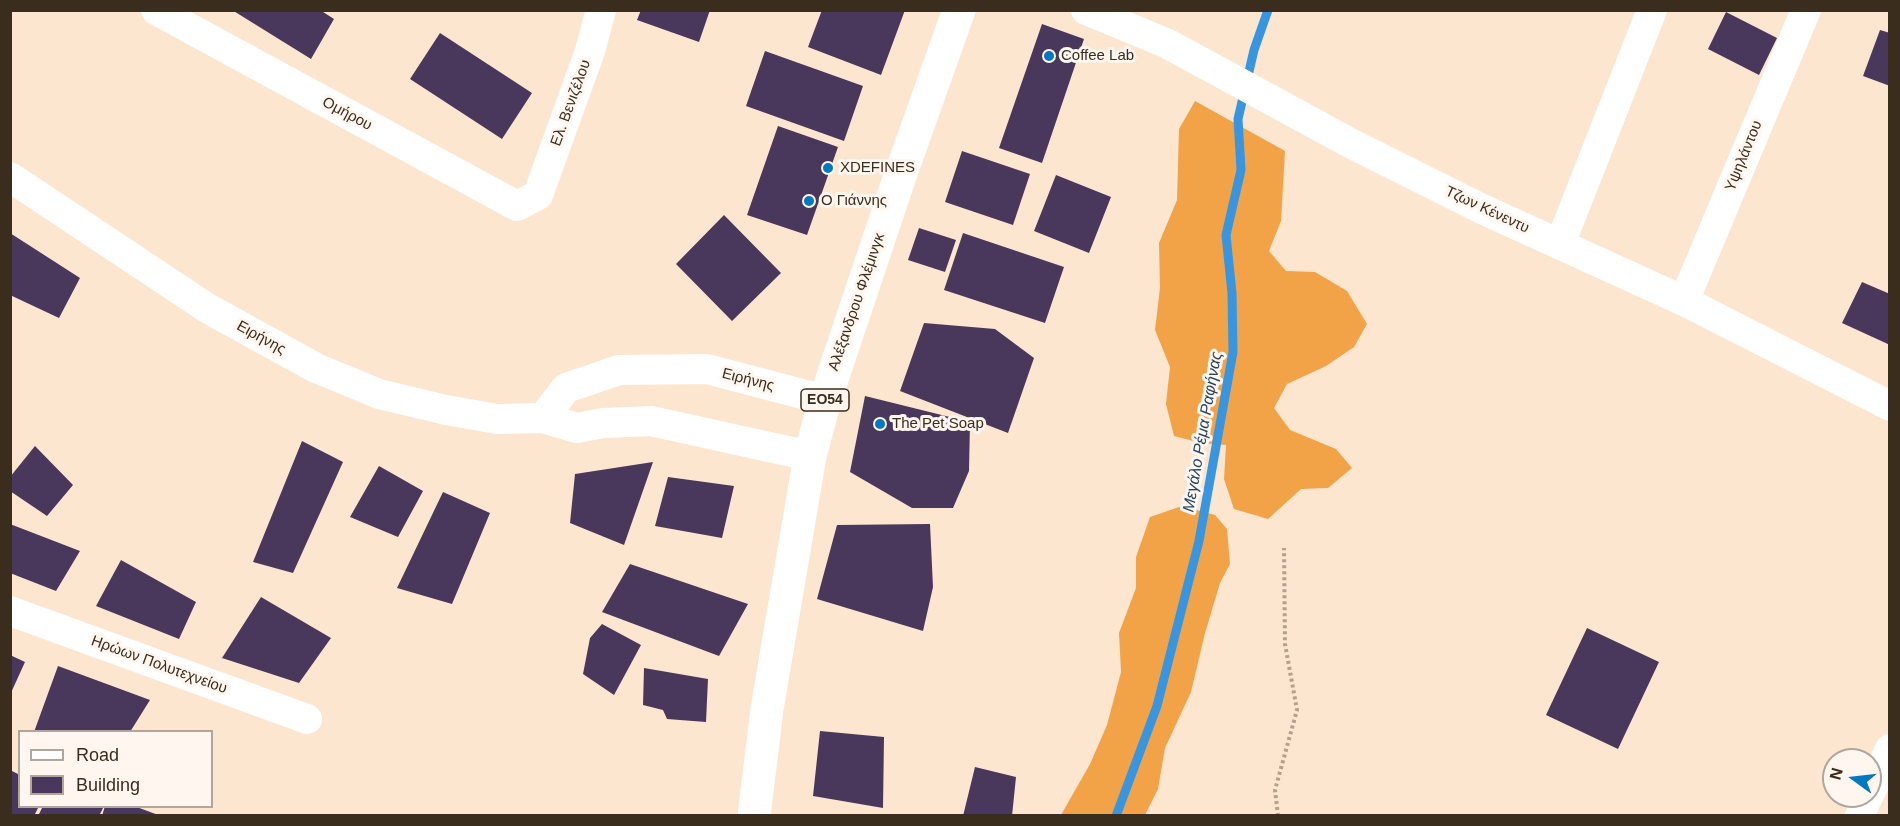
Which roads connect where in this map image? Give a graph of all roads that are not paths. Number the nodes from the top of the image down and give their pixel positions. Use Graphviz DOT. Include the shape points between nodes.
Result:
graph roads {
  1 [pos="156,10"];
  2 [pos="601,10"];
  3 [pos="959,10"];
  4 [pos="1086,10"];
  5 [pos="1652,10"];
  6 [pos="1806,10"];
  7 [pos="10,177"];
  8 [pos="538,195"];
  9 [pos="1560,244"];
  10 [pos="1683,301"];
  11 [pos="825,400"];
  12 [pos="1890,406"];
  13 [pos="543,418"];
  14 [pos="810,456"];
  15 [pos="10,611"];
  16 [pos="307,719"];
  17 [pos="1890,749"];
  18 [pos="1882,766"];
  19 [pos="754,816"];
  1 -- 8 [label="street, Ομήρου" via="517,206"];
  2 -- 8 [label="street, Ελ. Βενιζέλου"];
  3 -- 11 [label="main road, Αλέξανδρου Φλέμινγκ / ΕΟ54"];
  4 -- 9 [label="street, Τζων Κένεντυ" via="1168,44 1352,144"];
  5 -- 9 [label="street"];
  6 -- 10 [label="street, Υψηλάντου"];
  7 -- 13 [label="street, Ειρήνης" via="207,308 316,368 379,394 446,410 497,419"];
  9 -- 10 [label="street, Τζων Κένεντυ"];
  10 -- 12 [label="street, Τζων Κένεντυ"];
  11 -- 13 [label="street, Ειρήνης" via="707,369 619,370 566,388"];
  11 -- 14 [label="main road, Αλέξανδρου Φλέμινγκ / ΕΟ54"];
  13 -- 14 [label="street, Ειρήνης" via="578,428 651,421"];
  14 -- 19 [label="main road, Αλέξανδρου Φλέμινγκ / ΕΟ54" via="767,709"];
  15 -- 16 [label="street, Ηρώων Πολυτεχνείου"];
  17 -- 18 [label="street"];
}
